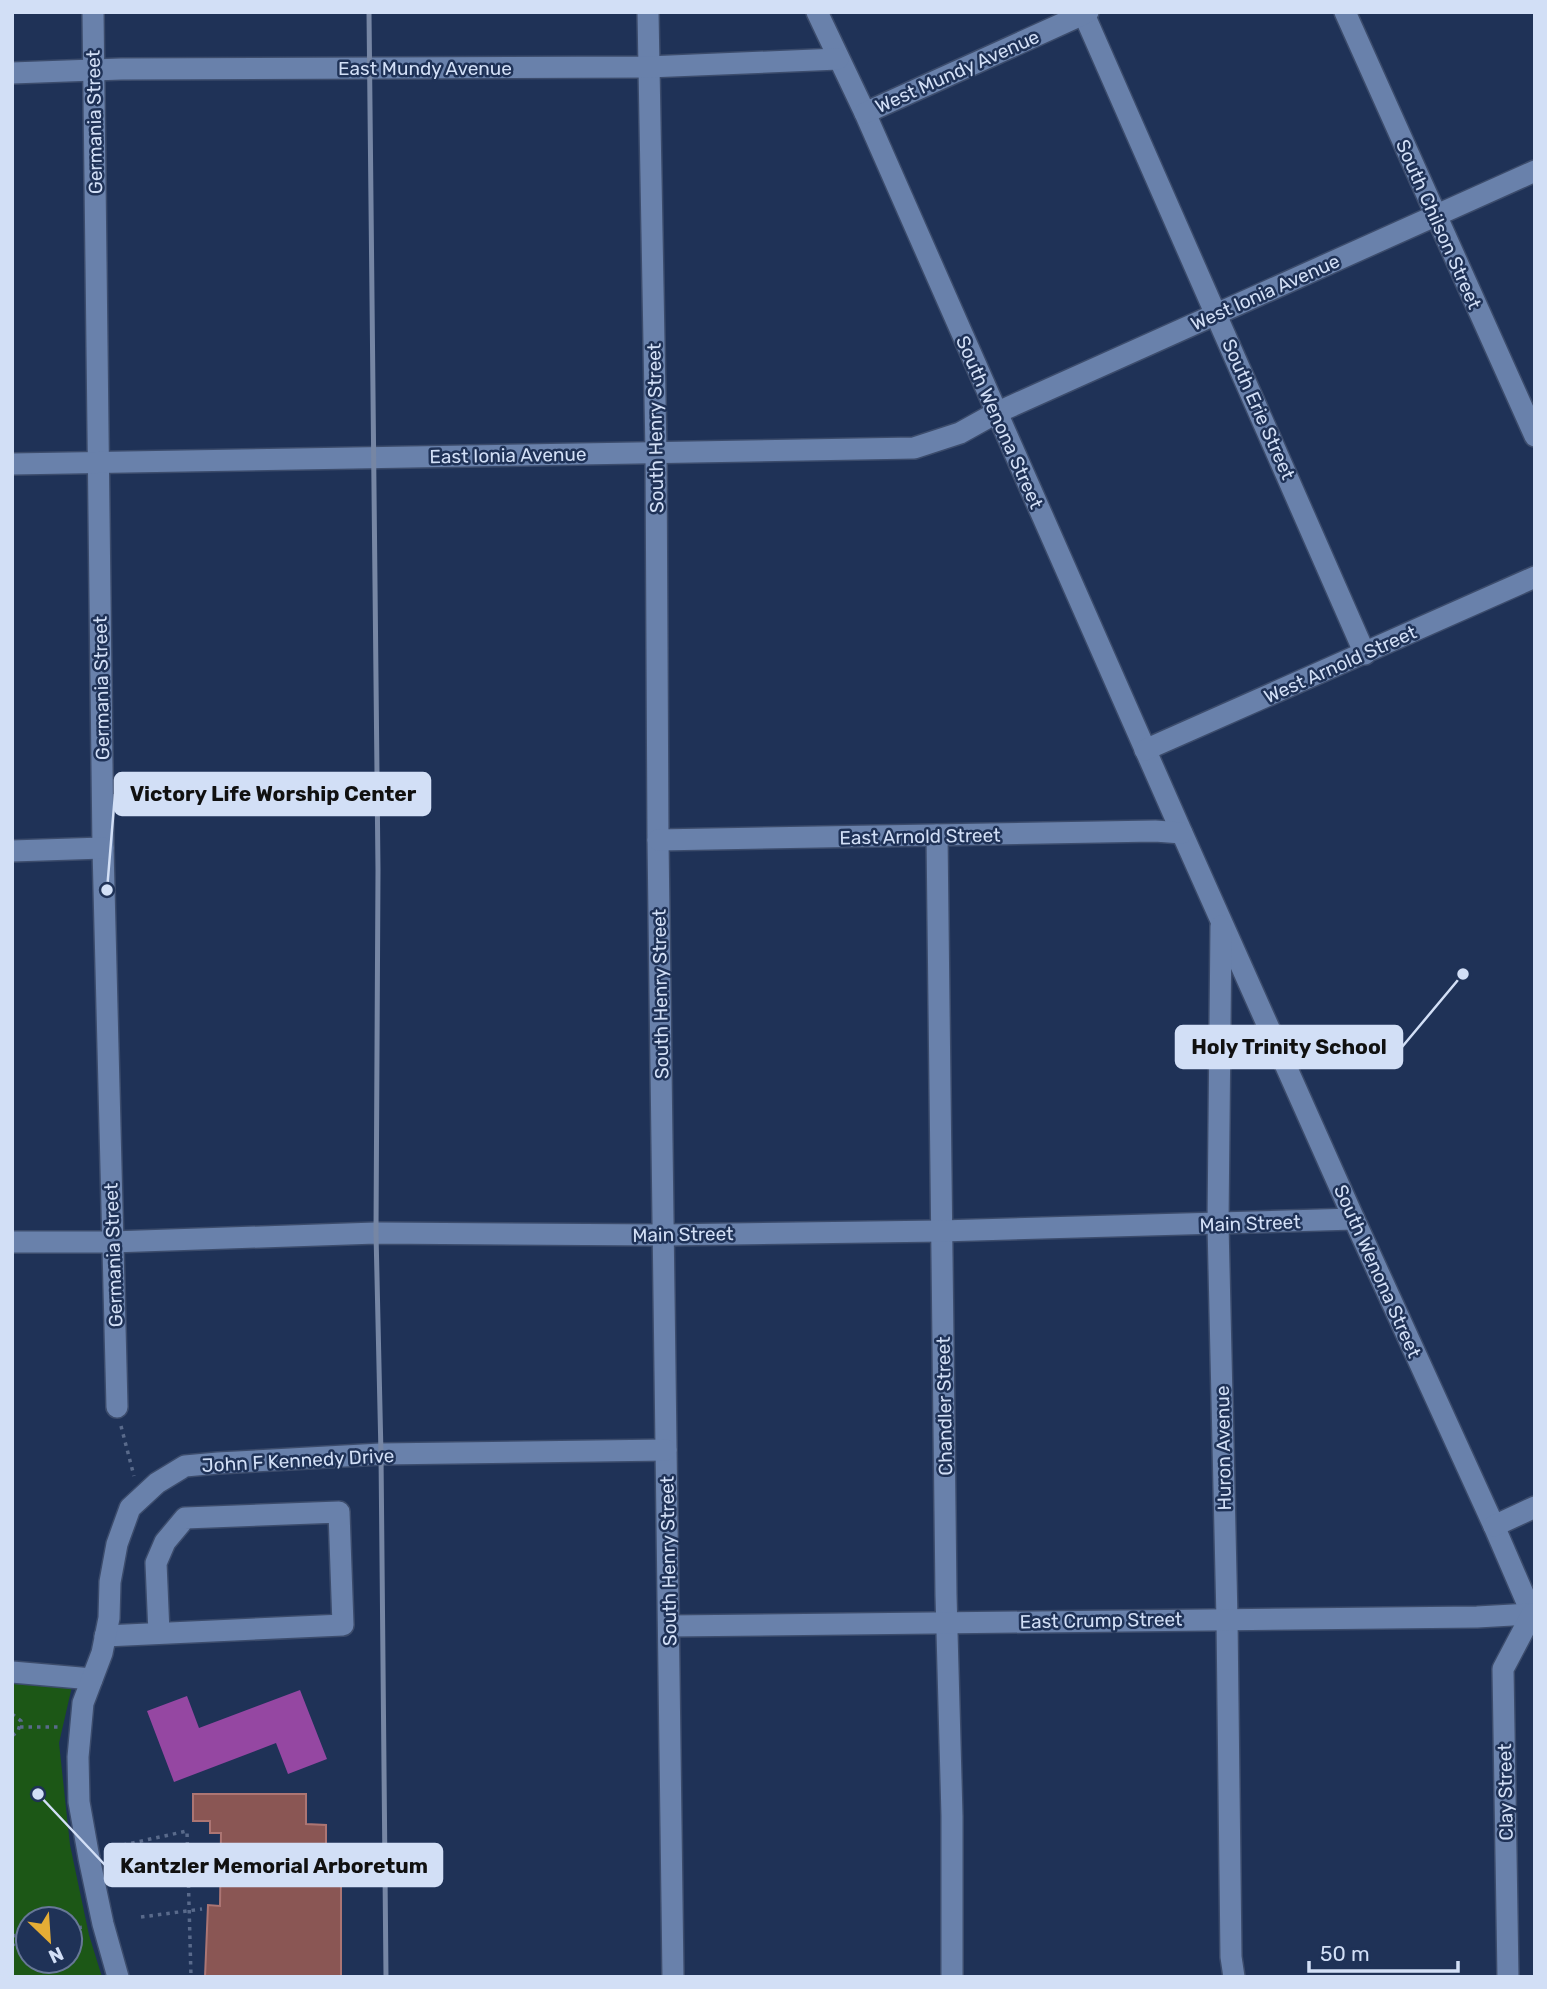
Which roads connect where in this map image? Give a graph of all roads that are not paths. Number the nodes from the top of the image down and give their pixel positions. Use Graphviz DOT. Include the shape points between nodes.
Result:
graph roads {
  1 [pos="93,12"];
  2 [pos="648,12"];
  3 [pos="817,12"];
  4 [pos="1345,12"];
  5 [pos="1085,13"];
  6 [pos="838,59"];
  7 [pos="648,67"];
  8 [pos="94,69"];
  9 [pos="12,72"];
  10 [pos="865,113"];
  11 [pos="1535,171"];
  12 [pos="1435,217"];
  13 [pos="1217,313"];
  14 [pos="996,413"];
  15 [pos="1535,436"];
  16 [pos="656,453"];
  17 [pos="98,461"];
  18 [pos="12,464"];
  19 [pos="1535,578"];
  20 [pos="1365,654"];
  21 [pos="1145,750"];
  22 [pos="1182,833"];
  23 [pos="937,835"];
  24 [pos="658,839"];
  25 [pos="103,848"];
  26 [pos="12,851"];
  27 [pos="1221,920"];
  28 [pos="1354,1219"];
  29 [pos="1218,1224"];
  30 [pos="942,1231"];
  31 [pos="663,1235"];
  32 [pos="12,1241"];
  33 [pos="112,1242"];
  34 [pos="117,1407"];
  35 [pos="666,1450"];
  36 [pos="1535,1507"];
  37 [pos="1494,1526"];
  38 [pos="1533,1618"];
  39 [pos="1227,1619"];
  40 [pos="947,1622"];
  41 [pos="669,1626"];
  42 [pos="159,1633"];
  43 [pos="105,1636"];
  44 [pos="12,1672"];
  45 [pos="92,1679"];
  46 [pos="118,1977"];
  47 [pos="673,1977"];
  48 [pos="952,1977"];
  49 [pos="1234,1977"];
  50 [pos="1508,1977"];
  1 -- 8 [label="street, Germania Street"];
  2 -- 7 [label="street, South Henry Street"];
  3 -- 6 [label="street, South Wenona Street"];
  4 -- 12 [label="street, South Chilson Street"];
  5 -- 10 [label="street, West Mundy Avenue"];
  5 -- 13 [label="street, South Erie Street"];
  6 -- 7 [label="street, East Mundy Avenue"];
  6 -- 10 [label="street, South Wenona Street"];
  7 -- 8 [label="street, East Mundy Avenue"];
  7 -- 16 [label="street, South Henry Street"];
  8 -- 9 [label="street, East Mundy Avenue"];
  8 -- 17 [label="street, Germania Street"];
  10 -- 14 [label="street, South Wenona Street"];
  11 -- 12 [label="street, West Ionia Avenue"];
  12 -- 13 [label="street, West Ionia Avenue"];
  12 -- 15 [label="street, South Chilson Street"];
  13 -- 14 [label="street, West Ionia Avenue"];
  13 -- 20 [label="street, South Erie Street"];
  14 -- 16 [label="street, East Ionia Avenue" via="960,433 914,448"];
  14 -- 21 [label="street, South Wenona Street"];
  16 -- 17 [label="street, East Ionia Avenue"];
  16 -- 24 [label="street, South Henry Street"];
  17 -- 18 [label="street, East Ionia Avenue"];
  17 -- 25 [label="street, Germania Street"];
  19 -- 20 [label="street, West Arnold Street"];
  20 -- 21 [label="street, West Arnold Street"];
  21 -- 22 [label="street, South Wenona Street"];
  22 -- 23 [label="street, East Arnold Street"];
  22 -- 27 [label="street, South Wenona Street"];
  23 -- 24 [label="street, East Arnold Street"];
  23 -- 30 [label="street, Chandler Street"];
  24 -- 31 [label="street, South Henry Street"];
  25 -- 26 [label="street"];
  25 -- 33 [label="street, Germania Street"];
  27 -- 28 [label="street, South Wenona Street"];
  27 -- 29 [label="street, Huron Avenue"];
  28 -- 29 [label="street, Main Street"];
  28 -- 37 [label="street, South Wenona Street"];
  29 -- 30 [label="street, Main Street"];
  29 -- 39 [label="street, Huron Avenue"];
  30 -- 31 [label="street, Main Street"];
  30 -- 40 [label="street, Chandler Street"];
  31 -- 33 [label="street, Main Street" via="376,1233"];
  31 -- 35 [label="street, South Henry Street"];
  32 -- 33 [label="street, Main Street"];
  33 -- 34 [label="street, Germania Street"];
  35 -- 41 [label="street, South Henry Street"];
  35 -- 43 [label="street, John F Kennedy Drive" via="381,1454 185,1466 130,1508 117,1544"];
  36 -- 37 [label="street"];
  37 -- 38 [label="street, South Wenona Street"];
  38 -- 39 [label="street, East Crump Street"];
  38 -- 50 [label="street, Clay Street" via="1503,1669"];
  39 -- 40 [label="street, East Crump Street"];
  39 -- 49 [label="street, Huron Avenue"];
  40 -- 41 [label="street, East Crump Street"];
  40 -- 48 [label="street, Chandler Street"];
  41 -- 47 [label="street, South Henry Street"];
  42 -- 42 [label="street" via="343,1625 339,1512 185,1518 165,1542 156,1563"];
  42 -- 43 [label="street"];
  43 -- 45 [label="street, John F Kennedy Drive"];
  44 -- 45 [label="street"];
  45 -- 46 [label="street, John F Kennedy Drive" via="83,1703 79,1802"];
}
